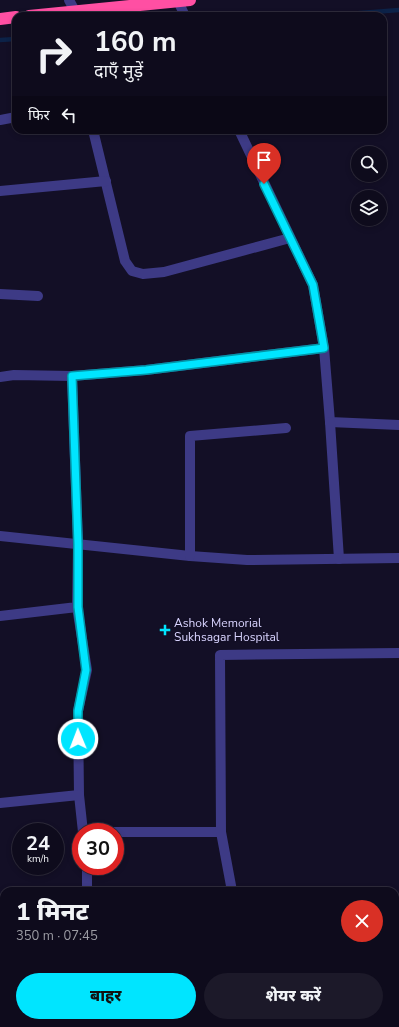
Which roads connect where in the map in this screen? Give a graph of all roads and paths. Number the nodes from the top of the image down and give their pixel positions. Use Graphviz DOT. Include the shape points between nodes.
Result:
graph roads {
  1 [pos="161,1"];
  2 [pos="184,1"];
  3 [pos="72,10"];
  4 [pos="58,12"];
  5 [pos="185,12"];
  6 [pos="12,18"];
  7 [pos="0,19"];
  8 [pos="12,118"];
  9 [pos="0,120"];
  10 [pos="94,134"];
  11 [pos="241,134"];
  12 [pos="106,180"];
  13 [pos="0,191"];
  14 [pos="290,238"];
  15 [pos="0,294"];
  16 [pos="38,296"];
  17 [pos="324,348"];
  18 [pos="72,376"];
  19 [pos="0,377"];
  20 [pos="330,422"];
  21 [pos="399,425"];
  22 [pos="286,428"];
  23 [pos="0,536"];
  24 [pos="78,544"];
  25 [pos="190,556"];
  26 [pos="399,558"];
  27 [pos="339,559"];
  28 [pos="78,607"];
  29 [pos="0,616"];
  30 [pos="399,653"];
  31 [pos="79,795"];
  32 [pos="0,803"];
  33 [pos="82,823"];
  34 [pos="124,832"];
  35 [pos="221,832"];
  36 [pos="88,875"];
  37 [pos="87,887"];
  38 [pos="231,887"];
  1 -- 2 [label="highway"];
  1 -- 3 [label="highway"];
  2 -- 5 [label="street"];
  3 -- 4 [label="highway"];
  6 -- 7 [label="highway"];
  8 -- 9 [label="street"];
  10 -- 12 [label="street"];
  11 -- 14 [label="street"];
  12 -- 13 [label="street"];
  12 -- 14 [label="street" via="126,261 132,271 143,274 164,272"];
  14 -- 17 [label="street" via="313,285"];
  15 -- 16 [label="street"];
  17 -- 18 [label="street" via="146,370"];
  17 -- 20 [label="street"];
  18 -- 19 [label="street"];
  18 -- 24 [label="street"];
  20 -- 21 [label="street"];
  20 -- 27 [label="street"];
  22 -- 25 [label="street" via="190,436"];
  23 -- 24 [label="street"];
  24 -- 25 [label="street"];
  24 -- 28 [label="street"];
  25 -- 27 [label="street" via="247,560"];
  26 -- 27 [label="street"];
  28 -- 29 [label="street"];
  28 -- 31 [label="street" via="86,670 78,711"];
  30 -- 35 [label="street" via="220,655"];
  31 -- 32 [label="street"];
  31 -- 33 [label="street"];
  34 -- 35 [label="street"];
  35 -- 38 [label="street"];
  36 -- 37 [label="street"];
}
